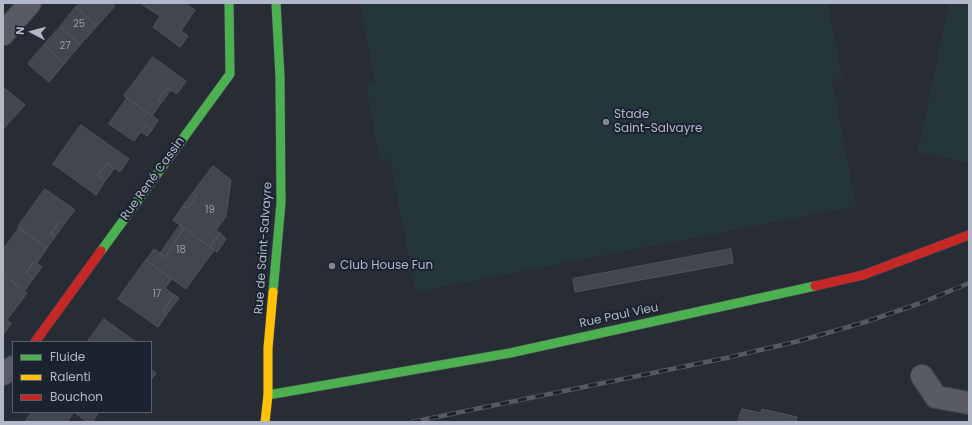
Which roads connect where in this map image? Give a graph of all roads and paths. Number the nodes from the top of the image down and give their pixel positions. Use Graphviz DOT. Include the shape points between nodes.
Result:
graph roads {
  1 [pos="30,3"];
  2 [pos="229,3"];
  3 [pos="276,3"];
  4 [pos="3,34"];
  5 [pos="969,235"];
  6 [pos="36,341"];
  7 [pos="12,368"];
  8 [pos="3,374"];
  9 [pos="922,376"];
  10 [pos="268,395"];
  11 [pos="969,403"];
  12 [pos="266,422"];
  1 -- 4 [label="street"];
  2 -- 6 [label="street, Rue René Cassin" via="230,74"];
  3 -- 10 [label="street, Rue de Saint-Salvayre" via="280,77 281,203 268,348"];
  5 -- 10 [label="street, Rue Paul Vieu" via="863,275 510,353"];
  7 -- 8 [label="street"];
  9 -- 11 [label="street" via="936,396"];
  10 -- 12 [label="street, Rue de Saint-Salvayre"];
}
